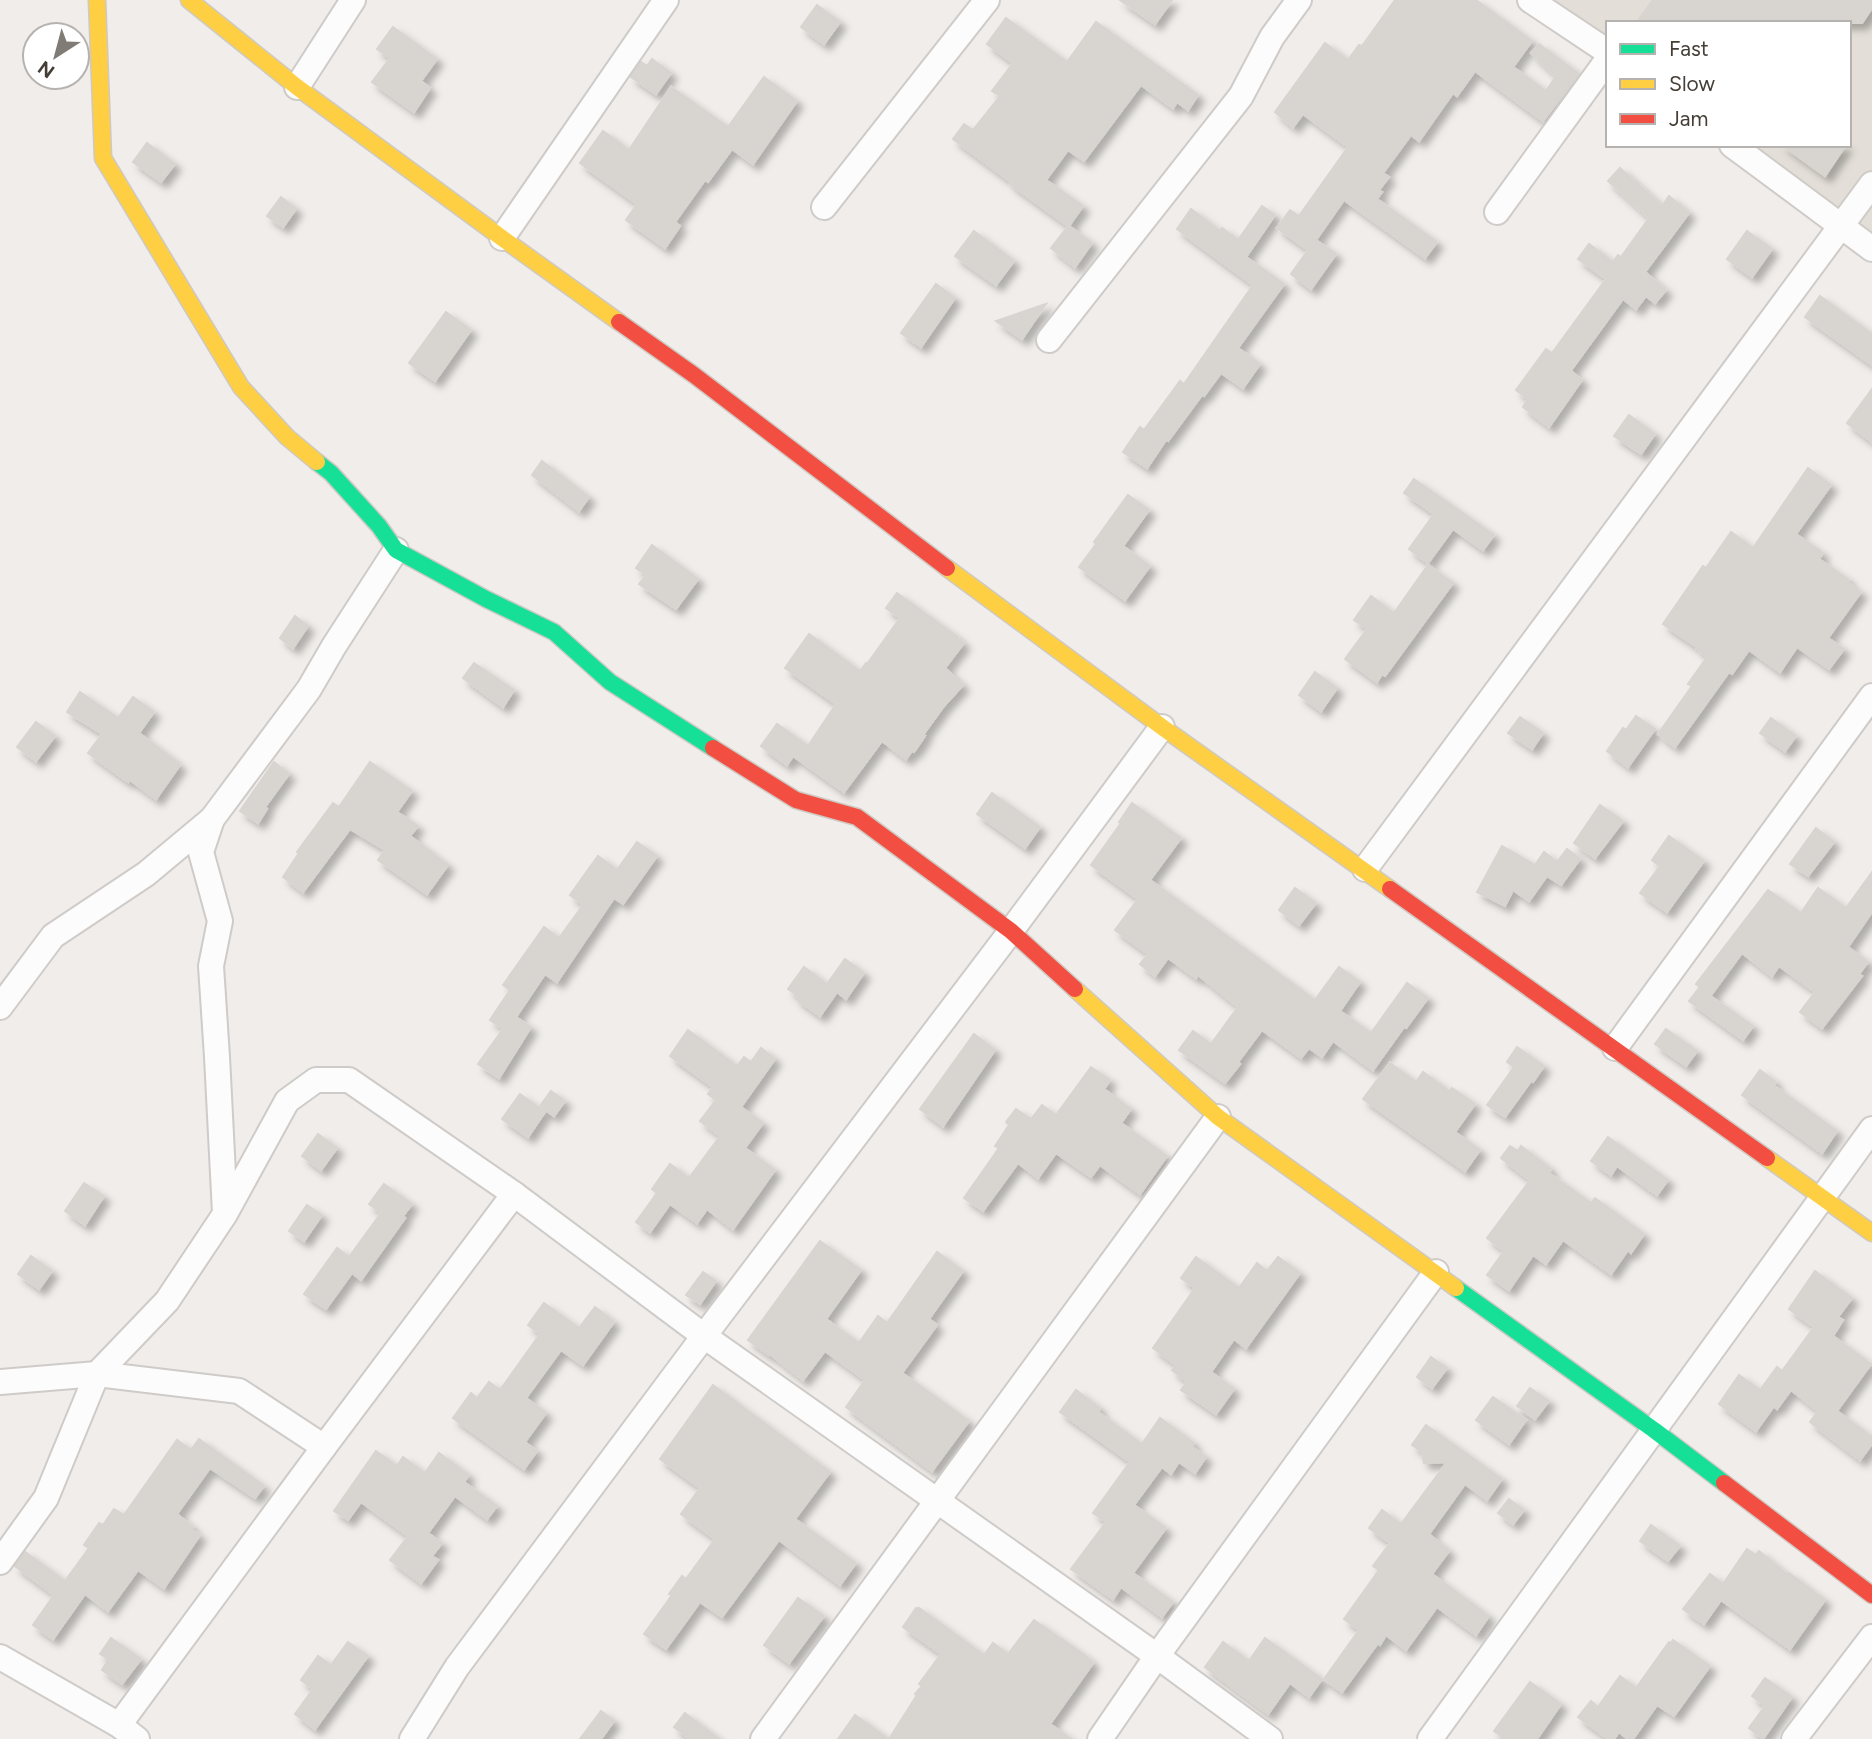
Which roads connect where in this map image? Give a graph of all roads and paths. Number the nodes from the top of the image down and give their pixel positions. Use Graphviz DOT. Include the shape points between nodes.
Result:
graph roads {
  1 [pos="97,0"];
  2 [pos="189,0"];
  3 [pos="353,0"];
  4 [pos="666,0"];
  5 [pos="987,0"];
  6 [pos="1299,0"];
  7 [pos="1530,0"];
  8 [pos="1606,51"];
  9 [pos="1606,62"];
  10 [pos="297,86"];
  11 [pos="1735,147"];
  12 [pos="1872,184"];
  13 [pos="824,207"];
  14 [pos="1497,212"];
  15 [pos="1841,227"];
  16 [pos="502,238"];
  17 [pos="1872,249"];
  18 [pos="1049,340"];
  19 [pos="396,550"];
  20 [pos="1872,696"];
  21 [pos="1162,727"];
  22 [pos="212,819"];
  23 [pos="1365,869"];
  24 [pos="1011,931"];
  25 [pos="0,1007"];
  26 [pos="1615,1048"];
  27 [pos="1218,1117"];
  28 [pos="1872,1129"];
  29 [pos="514,1194"];
  30 [pos="1823,1196"];
  31 [pos="225,1214"];
  32 [pos="1872,1233"];
  33 [pos="1436,1272"];
  34 [pos="704,1336"];
  35 [pos="97,1374"];
  36 [pos="0,1382"];
  37 [pos="1654,1430"];
  38 [pos="324,1447"];
  39 [pos="937,1500"];
  40 [pos="0,1562"];
  41 [pos="1872,1595"];
  42 [pos="1872,1637"];
  43 [pos="1157,1656"];
  44 [pos="0,1657"];
  45 [pos="128,1732"];
  46 [pos="412,1739"];
  47 [pos="762,1739"];
  48 [pos="1100,1739"];
  49 [pos="1270,1739"];
  50 [pos="1430,1739"];
  51 [pos="1794,1739"];
  1 -- 19 [label="street" via="103,158 241,387 287,437 331,473"];
  2 -- 10 [label="street"];
  3 -- 10 [label="street"];
  4 -- 16 [label="street"];
  5 -- 13 [label="street"];
  6 -- 18 [label="street" via="1272,37 1241,96"];
  7 -- 8 [label="street"];
  9 -- 14 [label="street"];
  10 -- 16 [label="street"];
  11 -- 15 [label="street"];
  12 -- 15 [label="street"];
  15 -- 17 [label="street"];
  15 -- 23 [label="street"];
  16 -- 21 [label="street" via="694,375"];
  19 -- 22 [label="street" via="309,689"];
  19 -- 24 [label="street" via="554,632 610,682 796,800 858,817"];
  20 -- 26 [label="street"];
  21 -- 23 [label="street"];
  21 -- 24 [label="street"];
  22 -- 25 [label="street" via="146,874 53,936"];
  22 -- 31 [label="street" via="201,852 220,922 211,966"];
  23 -- 26 [label="street"];
  24 -- 27 [label="street"];
  24 -- 34 [label="street"];
  26 -- 30 [label="street"];
  27 -- 33 [label="street"];
  27 -- 39 [label="street"];
  28 -- 30 [label="street"];
  29 -- 31 [label="street" via="349,1080 316,1080 287,1101"];
  29 -- 34 [label="street"];
  29 -- 38 [label="street"];
  30 -- 32 [label="street"];
  30 -- 37 [label="street"];
  31 -- 35 [label="street" via="167,1301"];
  33 -- 37 [label="street"];
  33 -- 43 [label="street"];
  34 -- 39 [label="street"];
  34 -- 46 [label="street" via="457,1667"];
  35 -- 36 [label="street"];
  35 -- 38 [label="street" via="239,1391"];
  35 -- 40 [label="street" via="46,1498"];
  37 -- 41 [label="street"];
  37 -- 50 [label="street"];
  38 -- 45 [label="street"];
  39 -- 43 [label="street"];
  39 -- 47 [label="street"];
  42 -- 51 [label="street"];
  43 -- 48 [label="street"];
  43 -- 49 [label="street"];
  44 -- 45 [label="street"];
}
